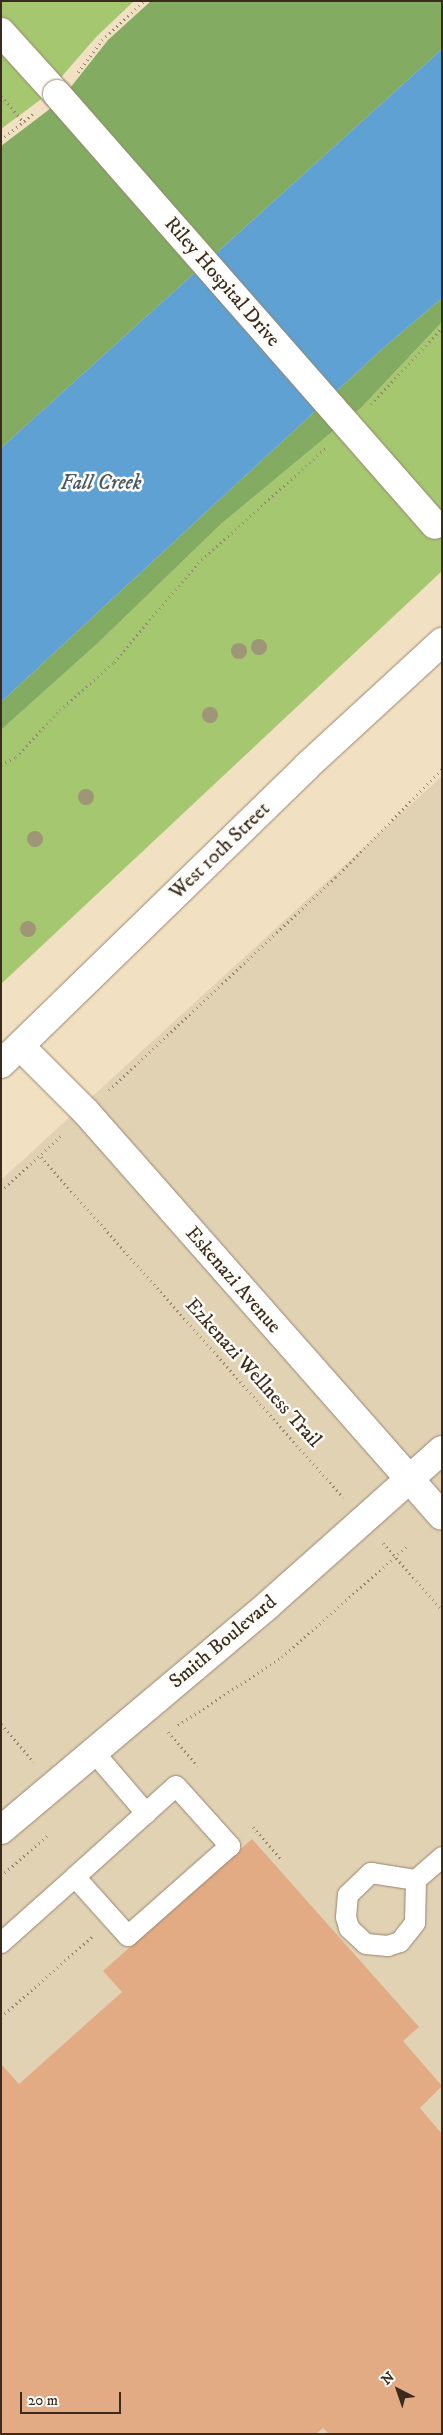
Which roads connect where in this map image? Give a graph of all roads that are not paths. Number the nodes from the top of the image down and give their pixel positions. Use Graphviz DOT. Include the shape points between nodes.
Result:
graph roads {
  1 [pos="1,32"];
  2 [pos="438,529"];
  3 [pos="442,642"];
  4 [pos="11,1055"];
  5 [pos="442,1450"];
  6 [pos="409,1480"];
  7 [pos="442,1516"];
  8 [pos="94,1750"];
  9 [pos="146,1813"];
  10 [pos="1,1830"];
  11 [pos="442,1858"];
  12 [pos="75,1876"];
  13 [pos="416,1880"];
  14 [pos="1,1943"];
  1 -- 2 [label="street, Riley Hospital Drive, bridge" via="65,85"];
  3 -- 4 [label="street, West 10th Street" via="306,767"];
  4 -- 6 [label="street, Eskenazi Avenue" via="86,1112"];
  5 -- 6 [label="street, Smith Boulevard"];
  6 -- 7 [label="street, Eskenazi Avenue"];
  6 -- 8 [label="street, Smith Boulevard"];
  8 -- 9 [label="lane"];
  8 -- 10 [label="street, Smith Boulevard"];
  9 -- 12 [label="lane"];
  9 -- 12 [label="lane" via="176,1786 230,1846 128,1936"];
  11 -- 13 [label="lane"];
  12 -- 14 [label="lane"];
}
